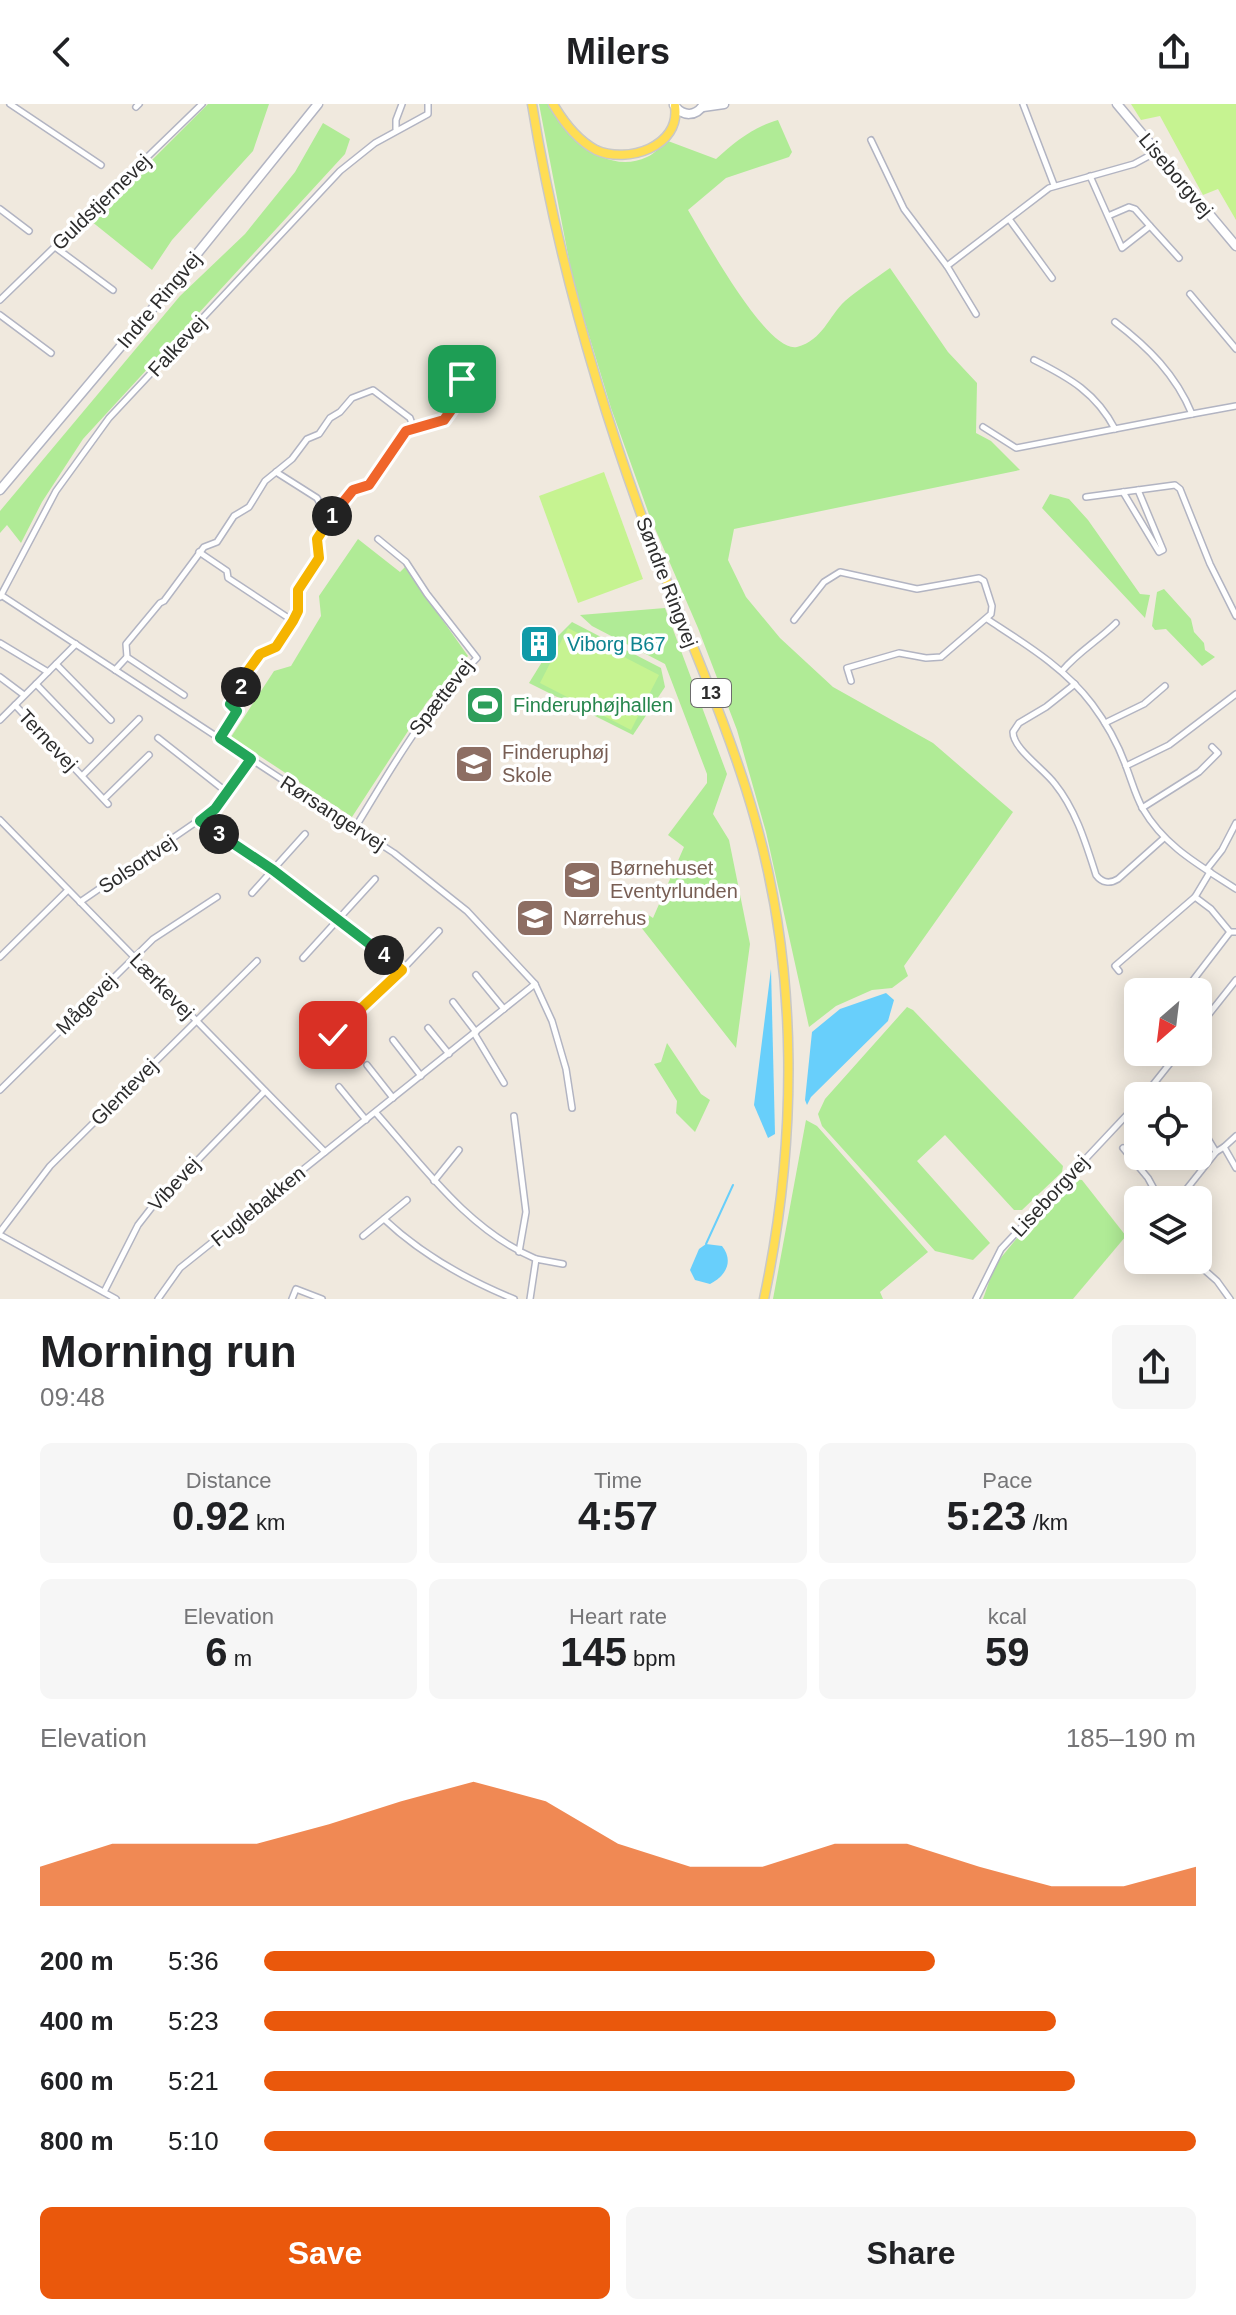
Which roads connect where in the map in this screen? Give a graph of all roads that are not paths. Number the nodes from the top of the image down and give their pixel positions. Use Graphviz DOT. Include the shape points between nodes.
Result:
graph roads {
  1 [pos="10,104"];
  2 [pos="202,104"];
  3 [pos="402,104"];
  4 [pos="428,104"];
  5 [pos="532,104"];
  6 [pos="553,104"];
  7 [pos="724,104"];
  8 [pos="1023,104"];
  9 [pos="1117,104"];
  10 [pos="317,105"];
  11 [pos="674,105"];
  12 [pos="704,106"];
  13 [pos="396,129"];
  14 [pos="871,140"];
  15 [pos="1156,152"];
  16 [pos="101,165"];
  17 [pos="1090,176"];
  18 [pos="1054,185"];
  19 [pos="0,209"];
  20 [pos="1108,216"];
  21 [pos="1009,219"];
  22 [pos="1150,226"];
  23 [pos="29,231"];
  24 [pos="1236,246"];
  25 [pos="55,247"];
  26 [pos="1179,258"];
  27 [pos="947,266"];
  28 [pos="1052,278"];
  29 [pos="113,290"];
  30 [pos="1190,294"];
  31 [pos="0,300"];
  32 [pos="976,314"];
  33 [pos="0,315"];
  34 [pos="1115,322"];
  35 [pos="1236,349"];
  36 [pos="51,353"];
  37 [pos="454,359"];
  38 [pos="1034,360"];
  39 [pos="1236,406"];
  40 [pos="1192,414"];
  41 [pos="983,427"];
  42 [pos="414,429"];
  43 [pos="1115,429"];
  44 [pos="276,472"];
  45 [pos="0,490"];
  46 [pos="1138,490"];
  47 [pos="1122,491"];
  48 [pos="1086,497"];
  49 [pos="333,514"];
  50 [pos="378,539"];
  51 [pos="199,552"];
  52 [pos="0,596"];
  53 [pos="1236,616"];
  54 [pos="987,619"];
  55 [pos="794,620"];
  56 [pos="293,621"];
  57 [pos="1116,623"];
  58 [pos="0,643"];
  59 [pos="76,644"];
  60 [pos="127,657"];
  61 [pos="56,664"];
  62 [pos="115,670"];
  63 [pos="1062,671"];
  64 [pos="48,672"];
  65 [pos="0,677"];
  66 [pos="851,681"];
  67 [pos="36,684"];
  68 [pos="1075,684"];
  69 [pos="1165,686"];
  70 [pos="1236,694"];
  71 [pos="24,695"];
  72 [pos="184,695"];
  73 [pos="15,705"];
  74 [pos="139,719"];
  75 [pos="0,720"];
  76 [pos="111,720"];
  77 [pos="1105,723"];
  78 [pos="158,738"];
  79 [pos="220,738"];
  80 [pos="90,740"];
  81 [pos="1212,747"];
  82 [pos="149,755"];
  83 [pos="251,759"];
  84 [pos="1126,766"];
  85 [pos="82,776"];
  86 [pos="228,793"];
  87 [pos="1142,808"];
  88 [pos="0,820"];
  89 [pos="200,821"];
  90 [pos="1236,823"];
  91 [pos="355,828"];
  92 [pos="305,834"];
  93 [pos="1164,838"];
  94 [pos="273,870"];
  95 [pos="1208,870"];
  96 [pos="375,879"];
  97 [pos="1236,889"];
  98 [pos="68,890"];
  99 [pos="252,893"];
  100 [pos="217,897"];
  101 [pos="1195,897"];
  102 [pos="80,902"];
  103 [pos="340,920"];
  104 [pos="439,931"];
  105 [pos="1233,932"];
  106 [pos="0,957"];
  107 [pos="134,957"];
  108 [pos="303,958"];
  109 [pos="257,961"];
  110 [pos="402,970"];
  111 [pos="1119,971"];
  112 [pos="476,975"];
  113 [pos="1195,978"];
  114 [pos="1236,980"];
  115 [pos="535,984"];
  116 [pos="453,1002"];
  117 [pos="504,1009"];
  118 [pos="1212,1010"];
  119 [pos="195,1020"];
  120 [pos="428,1028"];
  121 [pos="475,1032"];
  122 [pos="333,1035"];
  123 [pos="393,1040"];
  124 [pos="449,1054"];
  125 [pos="367,1065"];
  126 [pos="1168,1066"];
  127 [pos="421,1076"];
  128 [pos="1155,1082"];
  129 [pos="504,1083"];
  130 [pos="339,1087"];
  131 [pos="0,1090"];
  132 [pos="265,1091"];
  133 [pos="393,1098"];
  134 [pos="572,1108"];
  135 [pos="376,1113"];
  136 [pos="514,1116"];
  137 [pos="1124,1118"];
  138 [pos="366,1120"];
  139 [pos="1236,1136"];
  140 [pos="1212,1145"];
  141 [pos="1224,1147"];
  142 [pos="1123,1148"];
  143 [pos="459,1150"];
  144 [pos="325,1152"];
  145 [pos="1216,1152"];
  146 [pos="1236,1168"];
  147 [pos="434,1181"];
  148 [pos="1152,1186"];
  149 [pos="1189,1186"];
  150 [pos="407,1200"];
  151 [pos="384,1219"];
  152 [pos="0,1234"];
  153 [pos="363,1236"];
  154 [pos="519,1252"];
  155 [pos="536,1259"];
  156 [pos="563,1264"];
  157 [pos="1209,1274"];
  158 [pos="104,1292"];
  159 [pos="116,1299"];
  160 [pos="158,1299"];
  161 [pos="292,1299"];
  162 [pos="322,1299"];
  163 [pos="514,1299"];
  164 [pos="530,1299"];
  165 [pos="764,1299"];
  166 [pos="976,1299"];
  167 [pos="1233,1299"];
  1 -- 16 [label="street"];
  2 -- 25 [label="street, Guldstjernevej"];
  3 -- 13 [label="street"];
  4 -- 13 [label="street, Falkevej" via="428,114"];
  5 -- 165 [label="main road, Søndre Ringvej / 13" via="555,229 604,411 732,745 756,822 773,904 785,990 789,1080 786,1165"];
  6 -- 11 [label="main road" via="590,146 623,156 662,140 674,122"];
  7 -- 12 [label="street"];
  8 -- 18 [label="street"];
  9 -- 15 [label="street, Liseborgvej"];
  10 -- 45 [label="street, Indre Ringvej"];
  11 -- 12 [label="street" via="687,114"];
  13 -- 52 [label="street, Falkevej" via="340,171 109,418 56,491"];
  14 -- 27 [label="street" via="904,209"];
  15 -- 17 [label="street"];
  15 -- 24 [label="street, Liseborgvej"];
  17 -- 18 [label="street"];
  17 -- 20 [label="street"];
  18 -- 21 [label="street"];
  19 -- 23 [label="street"];
  20 -- 22 [label="street" via="1129,207"];
  20 -- 22 [label="street" via="1122,248"];
  21 -- 27 [label="street"];
  21 -- 28 [label="street"];
  22 -- 26 [label="street"];
  25 -- 29 [label="street"];
  25 -- 31 [label="street, Guldstjernevej"];
  27 -- 32 [label="street"];
  30 -- 35 [label="street"];
  33 -- 36 [label="street"];
  34 -- 40 [label="street" via="1170,374"];
  37 -- 42 [label="street" via="466,389 444,420"];
  38 -- 43 [label="street" via="1093,396"];
  39 -- 40 [label="street"];
  40 -- 43 [label="street"];
  41 -- 43 [label="street" via="1016,448"];
  42 -- 44 [label="street" via="410,418 373,390 352,398"];
  42 -- 49 [label="street" via="406,431 369,485 353,490"];
  44 -- 49 [label="street"];
  44 -- 51 [label="street" via="217,542"];
  46 -- 47 [label="street"];
  46 -- 47 [label="street" via="1163,550 1159,552"];
  46 -- 53 [label="street" via="1169,484 1180,489"];
  47 -- 48 [label="street"];
  49 -- 56 [label="street" via="317,539 319,558 298,590"];
  50 -- 91 [label="street, Spættevej" via="406,562 477,658 427,713"];
  51 -- 56 [label="street"];
  51 -- 60 [label="street" via="126,644"];
  52 -- 59 [label="street, Rørsangervej"];
  54 -- 55 [label="street" via="991,601 979,578 917,589 848,572 824,582"];
  54 -- 63 [label="street"];
  54 -- 66 [label="street" via="941,657 890,654 847,668"];
  56 -- 79 [label="street" via="276,647 260,654 242,679 230,704 237,711"];
  57 -- 63 [label="street"];
  58 -- 64 [label="street"];
  59 -- 61 [label="street"];
  59 -- 62 [label="street, Rørsangervej"];
  60 -- 62 [label="street"];
  60 -- 72 [label="street"];
  61 -- 64 [label="street"];
  61 -- 76 [label="street"];
  62 -- 79 [label="street, Rørsangervej"];
  63 -- 68 [label="street"];
  64 -- 67 [label="street"];
  65 -- 71 [label="street"];
  67 -- 71 [label="street"];
  67 -- 80 [label="street"];
  68 -- 77 [label="street"];
  68 -- 93 [label="street" via="1019,723 1014,743 1068,802 1103,881 1118,879"];
  69 -- 77 [label="street" via="1144,704"];
  70 -- 84 [label="street" via="1169,745"];
  71 -- 73 [label="street"];
  73 -- 75 [label="street"];
  73 -- 85 [label="street, Ternevej"];
  74 -- 85 [label="street, Ternevej"];
  77 -- 84 [label="street"];
  78 -- 86 [label="street"];
  79 -- 83 [label="street, Rørsangervej"];
  81 -- 87 [label="street" via="1218,753 1199,772"];
  82 -- 85 [label="street, Ternevej" via="106,802"];
  83 -- 86 [label="street, Solsortvej"];
  83 -- 91 [label="street, Rørsangervej"];
  84 -- 87 [label="street"];
  86 -- 89 [label="street, Solsortvej"];
  87 -- 93 [label="street"];
  88 -- 98 [label="street, Lærkevej"];
  89 -- 94 [label="street"];
  89 -- 102 [label="street, Solsortvej"];
  90 -- 95 [label="street"];
  91 -- 115 [label="street, Rørsangervej" via="467,911"];
  92 -- 94 [label="street"];
  93 -- 95 [label="street"];
  94 -- 99 [label="street"];
  94 -- 103 [label="street"];
  95 -- 97 [label="street"];
  95 -- 101 [label="street"];
  96 -- 103 [label="street"];
  98 -- 102 [label="street, Lærkevej"];
  98 -- 106 [label="street"];
  100 -- 107 [label="street, Mågevej"];
  101 -- 105 [label="street"];
  101 -- 111 [label="street" via="1115,966"];
  102 -- 107 [label="street, Lærkevej"];
  103 -- 108 [label="street"];
  103 -- 110 [label="street"];
  104 -- 110 [label="street"];
  105 -- 113 [label="street"];
  107 -- 119 [label="street, Lærkevej"];
  107 -- 131 [label="street, Mågevej"];
  109 -- 119 [label="street, Glentevej"];
  110 -- 122 [label="street"];
  112 -- 117 [label="street"];
  114 -- 118 [label="street"];
  115 -- 117 [label="street, Fuglebakken"];
  115 -- 134 [label="street, Rørsangervej" via="552,1021"];
  116 -- 121 [label="street"];
  117 -- 121 [label="street, Fuglebakken"];
  119 -- 132 [label="street, Lærkevej"];
  119 -- 152 [label="street, Glentevej" via="50,1166"];
  120 -- 124 [label="street"];
  121 -- 124 [label="street, Fuglebakken"];
  121 -- 129 [label="street"];
  123 -- 127 [label="street"];
  124 -- 127 [label="street, Fuglebakken"];
  125 -- 133 [label="street"];
  126 -- 128 [label="street"];
  127 -- 133 [label="street, Fuglebakken"];
  130 -- 138 [label="street"];
  132 -- 144 [label="street, Lærkevej"];
  132 -- 158 [label="street, Vibevej" via="145,1216"];
  133 -- 135 [label="street, Fuglebakken"];
  135 -- 138 [label="street, Fuglebakken"];
  135 -- 147 [label="street"];
  136 -- 154 [label="street" via="526,1212"];
  137 -- 166 [label="street, Liseborgvej" via="1009,1239"];
  138 -- 144 [label="street, Fuglebakken"];
  139 -- 141 [label="street"];
  140 -- 145 [label="street"];
  141 -- 145 [label="street"];
  141 -- 146 [label="street"];
  142 -- 148 [label="street"];
  143 -- 147 [label="street"];
  144 -- 160 [label="street, Fuglebakken" via="180,1268"];
  145 -- 149 [label="street"];
  147 -- 154 [label="street"];
  150 -- 151 [label="street"];
  151 -- 153 [label="street"];
  151 -- 163 [label="street" via="435,1261"];
  152 -- 158 [label="street"];
  154 -- 155 [label="street"];
  155 -- 156 [label="street"];
  155 -- 164 [label="street"];
  157 -- 167 [label="street"];
  158 -- 159 [label="street"];
  161 -- 162 [label="street" via="296,1289"];
}
